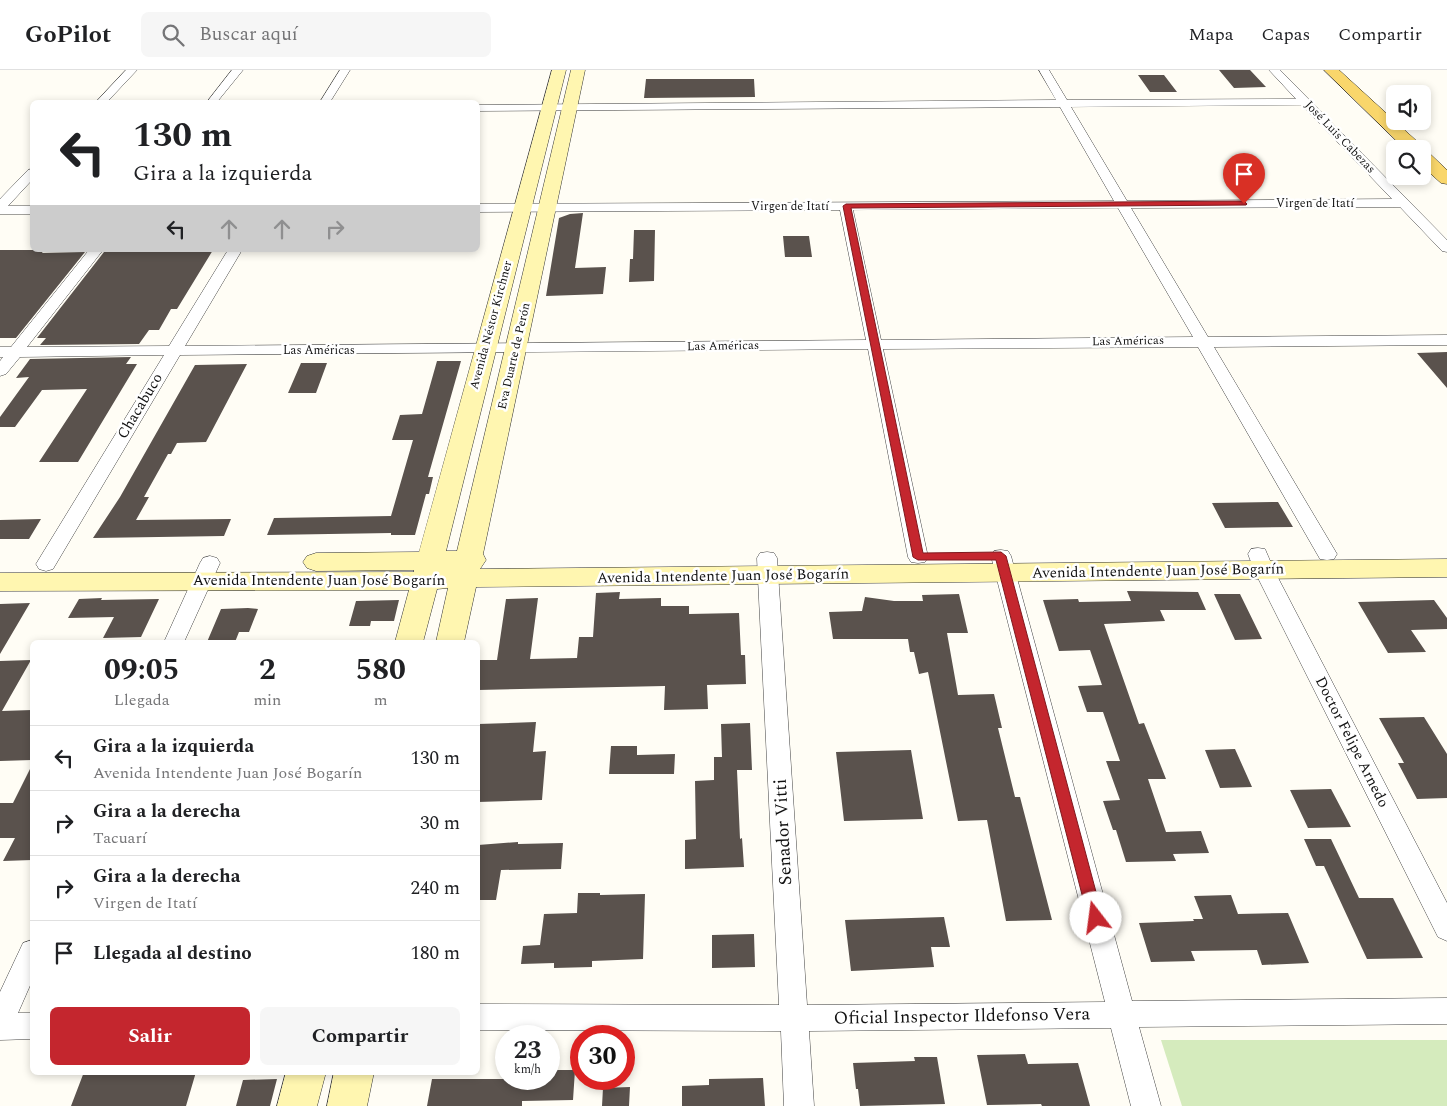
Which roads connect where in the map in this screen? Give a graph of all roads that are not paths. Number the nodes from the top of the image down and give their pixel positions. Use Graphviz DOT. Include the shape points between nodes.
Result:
graph roads {
  1 [pos="132,70"];
  2 [pos="238,70"];
  3 [pos="345,70"];
  4 [pos="559,70"];
  5 [pos="578,70"];
  6 [pos="1044,70"];
  7 [pos="1274,70"];
  8 [pos="1331,70"];
  9 [pos="102,100"];
  10 [pos="214,100"];
  11 [pos="326,100"];
  12 [pos="1306,102"];
  13 [pos="1065,105"];
  14 [pos="480,108"];
  15 [pos="559,108"];
  16 [pos="1405,140"];
  17 [pos="1431,164"];
  18 [pos="30,175"];
  19 [pos="1447,179"];
  20 [pos="1403,203"];
  21 [pos="1124,204"];
  22 [pos="846,206"];
  23 [pos="522,207"];
  24 [pos="548,207"];
  25 [pos="0,208"];
  26 [pos="480,208"];
  27 [pos="30,210"];
  28 [pos="1447,248"];
  29 [pos="94,252"];
  30 [pos="234,252"];
  31 [pos="1203,340"];
  32 [pos="1447,340"];
  33 [pos="875,344"];
  34 [pos="485,348"];
  35 [pos="516,348"];
  36 [pos="173,351"];
  37 [pos="7,352"];
  38 [pos="0,371"];
  39 [pos="1447,553"];
  40 [pos="1327,554"];
  41 [pos="918,557"];
  42 [pos="1261,562"];
  43 [pos="0,564"];
  44 [pos="46,564"];
  45 [pos="1003,564"];
  46 [pos="768,566"];
  47 [pos="1447,568"];
  48 [pos="466,569"];
  49 [pos="427,571"];
  50 [pos="206,572"];
  51 [pos="0,582"];
  52 [pos="175,640"];
  53 [pos="410,640"];
  54 [pos="450,640"];
  55 [pos="1447,929"];
  56 [pos="30,956"];
  57 [pos="1447,1011"];
  58 [pos="1121,1015"];
  59 [pos="480,1017"];
  60 [pos="794,1018"];
  61 [pos="0,1023"];
  62 [pos="30,1026"];
  63 [pos="0,1027"];
  64 [pos="305,1075"];
  65 [pos="353,1075"];
  66 [pos="297,1106"];
  67 [pos="347,1106"];
  68 [pos="799,1106"];
  69 [pos="1146,1106"];
  1 -- 9 [label="street"];
  2 -- 10 [label="street"];
  3 -- 11 [label="street"];
  4 -- 15 [label="street, Avenida Néstor Kirchner"];
  5 -- 15 [label="street, Eva Duarte de Perón"];
  6 -- 13 [label="street"];
  7 -- 12 [label="street, José Luis Cabezas"];
  8 -- 16 [label="main road"];
  12 -- 13 [label="street"];
  12 -- 20 [label="street, José Luis Cabezas"];
  13 -- 15 [label="street"];
  13 -- 21 [label="street"];
  14 -- 15 [label="street"];
  15 -- 23 [label="street, Avenida Néstor Kirchner"];
  15 -- 24 [label="street, Eva Duarte de Perón"];
  17 -- 19 [label="main road"];
  18 -- 25 [label="street"];
  20 -- 21 [label="street, Virgen de Itatí"];
  20 -- 28 [label="street, José Luis Cabezas"];
  21 -- 22 [label="street, Virgen de Itatí"];
  21 -- 31 [label="street"];
  22 -- 24 [label="street, Virgen de Itatí"];
  22 -- 33 [label="street"];
  23 -- 24 [label="street, Virgen de Itatí"];
  23 -- 26 [label="street, Virgen de Itatí"];
  23 -- 34 [label="street, Avenida Néstor Kirchner"];
  24 -- 35 [label="street, Eva Duarte de Perón"];
  25 -- 27 [label="street"];
  29 -- 37 [label="street"];
  30 -- 36 [label="street, Chacabuco"];
  31 -- 32 [label="street, Las Américas"];
  31 -- 33 [label="street, Las Américas"];
  31 -- 40 [label="street"];
  33 -- 35 [label="street, Las Américas"];
  33 -- 41 [label="street"];
  34 -- 35 [label="street, Las Américas"];
  34 -- 36 [label="street, Las Américas"];
  34 -- 49 [label="street, Avenida Néstor Kirchner"];
  35 -- 48 [label="street, Eva Duarte de Perón"];
  36 -- 37 [label="street, Las Américas"];
  36 -- 44 [label="street, Chacabuco"];
  37 -- 38 [label="street"];
  39 -- 40 [label="street, Avenida Intendente Juan José Bogarín"];
  40 -- 42 [label="street, Avenida Intendente Juan José Bogarín"];
  41 -- 45 [label="street, Avenida Intendente Juan José Bogarín"];
  41 -- 46 [label="street, Avenida Intendente Juan José Bogarín"];
  42 -- 45 [label="street, Avenida Intendente Juan José Bogarín"];
  42 -- 47 [label="street, Avenida Intendente Juan José Bogarín"];
  42 -- 55 [label="street, Doctor Felipe Arnedo"];
  43 -- 44 [label="street, Avenida Intendente Juan José Bogarín"];
  44 -- 50 [label="street, Avenida Intendente Juan José Bogarín"];
  45 -- 46 [label="street, Avenida Intendente Juan José Bogarín"];
  45 -- 58 [label="street"];
  46 -- 48 [label="street, Avenida Intendente Juan José Bogarín"];
  46 -- 60 [label="street, Senador Vitti"];
  48 -- 49 [label="street, Avenida Intendente Juan José Bogarín"];
  48 -- 54 [label="street, Eva Duarte de Perón"];
  49 -- 50 [label="street, Avenida Intendente Juan José Bogarín"];
  49 -- 53 [label="street"];
  50 -- 51 [label="street, Avenida Intendente Juan José Bogarín"];
  50 -- 52 [label="street"];
  56 -- 61 [label="street"];
  57 -- 58 [label="street, Oficial Inspector Ildefonso Vera"];
  58 -- 60 [label="street, Oficial Inspector Ildefonso Vera"];
  58 -- 69 [label="street"];
  59 -- 60 [label="street, Oficial Inspector Ildefonso Vera"];
  60 -- 68 [label="street, Senador Vitti"];
  62 -- 63 [label="street"];
  64 -- 66 [label="street"];
  65 -- 67 [label="street"];
}
